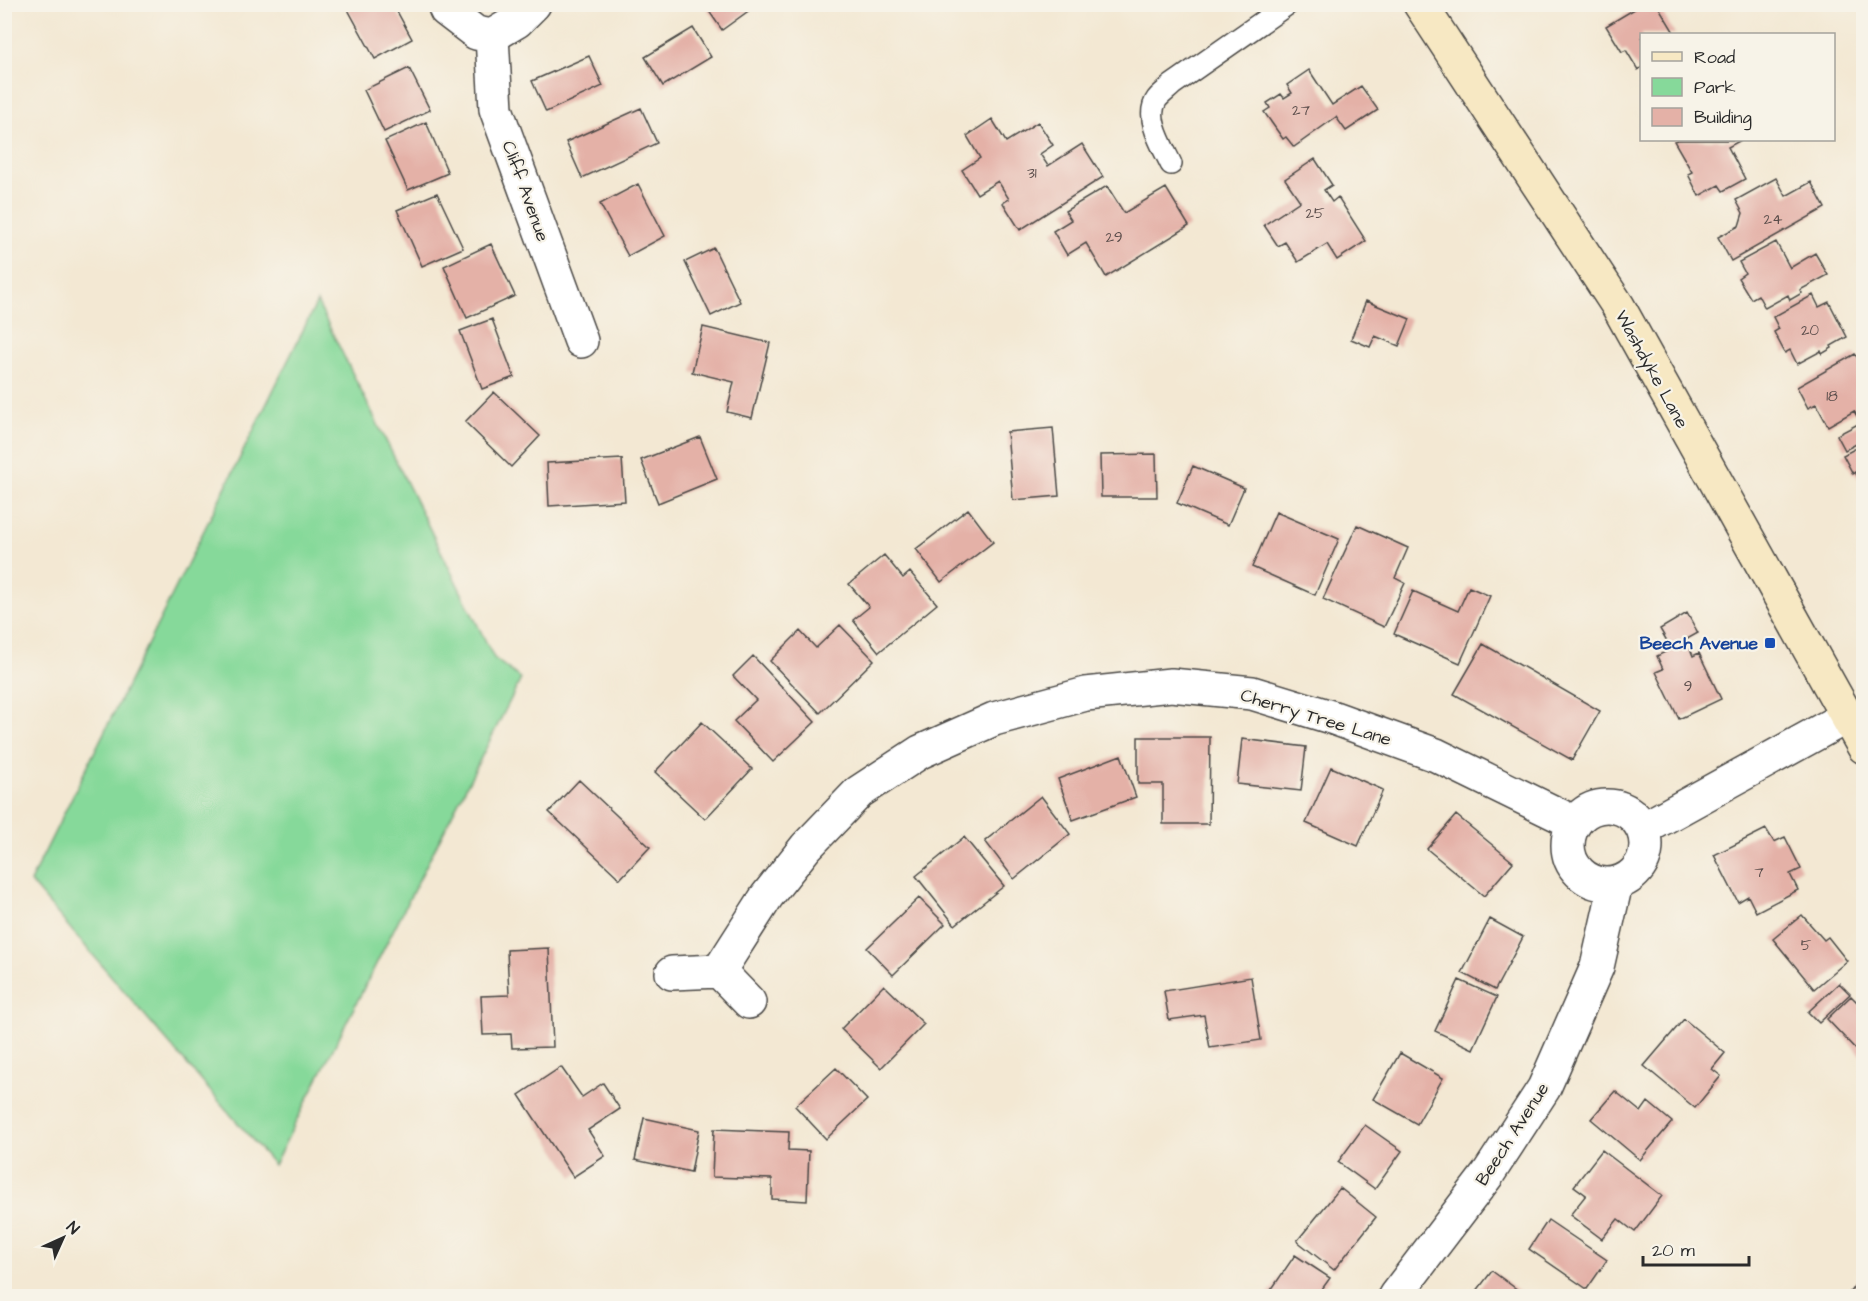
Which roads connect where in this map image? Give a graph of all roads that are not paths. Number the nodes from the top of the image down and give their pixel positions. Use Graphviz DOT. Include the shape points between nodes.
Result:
graph roads {
  1 [pos="444,4"];
  2 [pos="534,4"];
  3 [pos="1288,4"];
  4 [pos="1420,4"];
  5 [pos="492,36"];
  6 [pos="1171,164"];
  7 [pos="581,341"];
  8 [pos="1846,717"];
  9 [pos="1863,747"];
  10 [pos="1575,823"];
  11 [pos="1643,829"];
  12 [pos="1616,883"];
  13 [pos="719,971"];
  14 [pos="672,974"];
  15 [pos="749,1002"];
  16 [pos="1395,1296"];
  1 -- 5 [label="street" via="446,10 476,33"];
  2 -- 5 [label="street" via="517,21"];
  3 -- 6 [label="lane" via="1172,85 1156,101 1153,117"];
  4 -- 8 [label="street, Washdyke Lane" via="1618,306"];
  5 -- 7 [label="street, Cliff Avenue" via="496,109"];
  8 -- 9 [label="street, Washdyke Lane"];
  8 -- 11 [label="street"];
  10 -- 11 [label="street" via="1593,808 1617,807 1636,819"];
  10 -- 12 [label="street" via="1569,835 1571,861 1590,880"];
  10 -- 13 [label="street, Cherry Tree Lane" via="1436,755 1252,693 1171,685 1086,694 994,719 920,752 859,792 767,896"];
  11 -- 12 [label="street" via="1646,852 1642,862 1636,872"];
  12 -- 16 [label="street, Beech Avenue" via="1597,967 1544,1088 1488,1174"];
  13 -- 14 [label="street"];
  13 -- 15 [label="street"];
}
